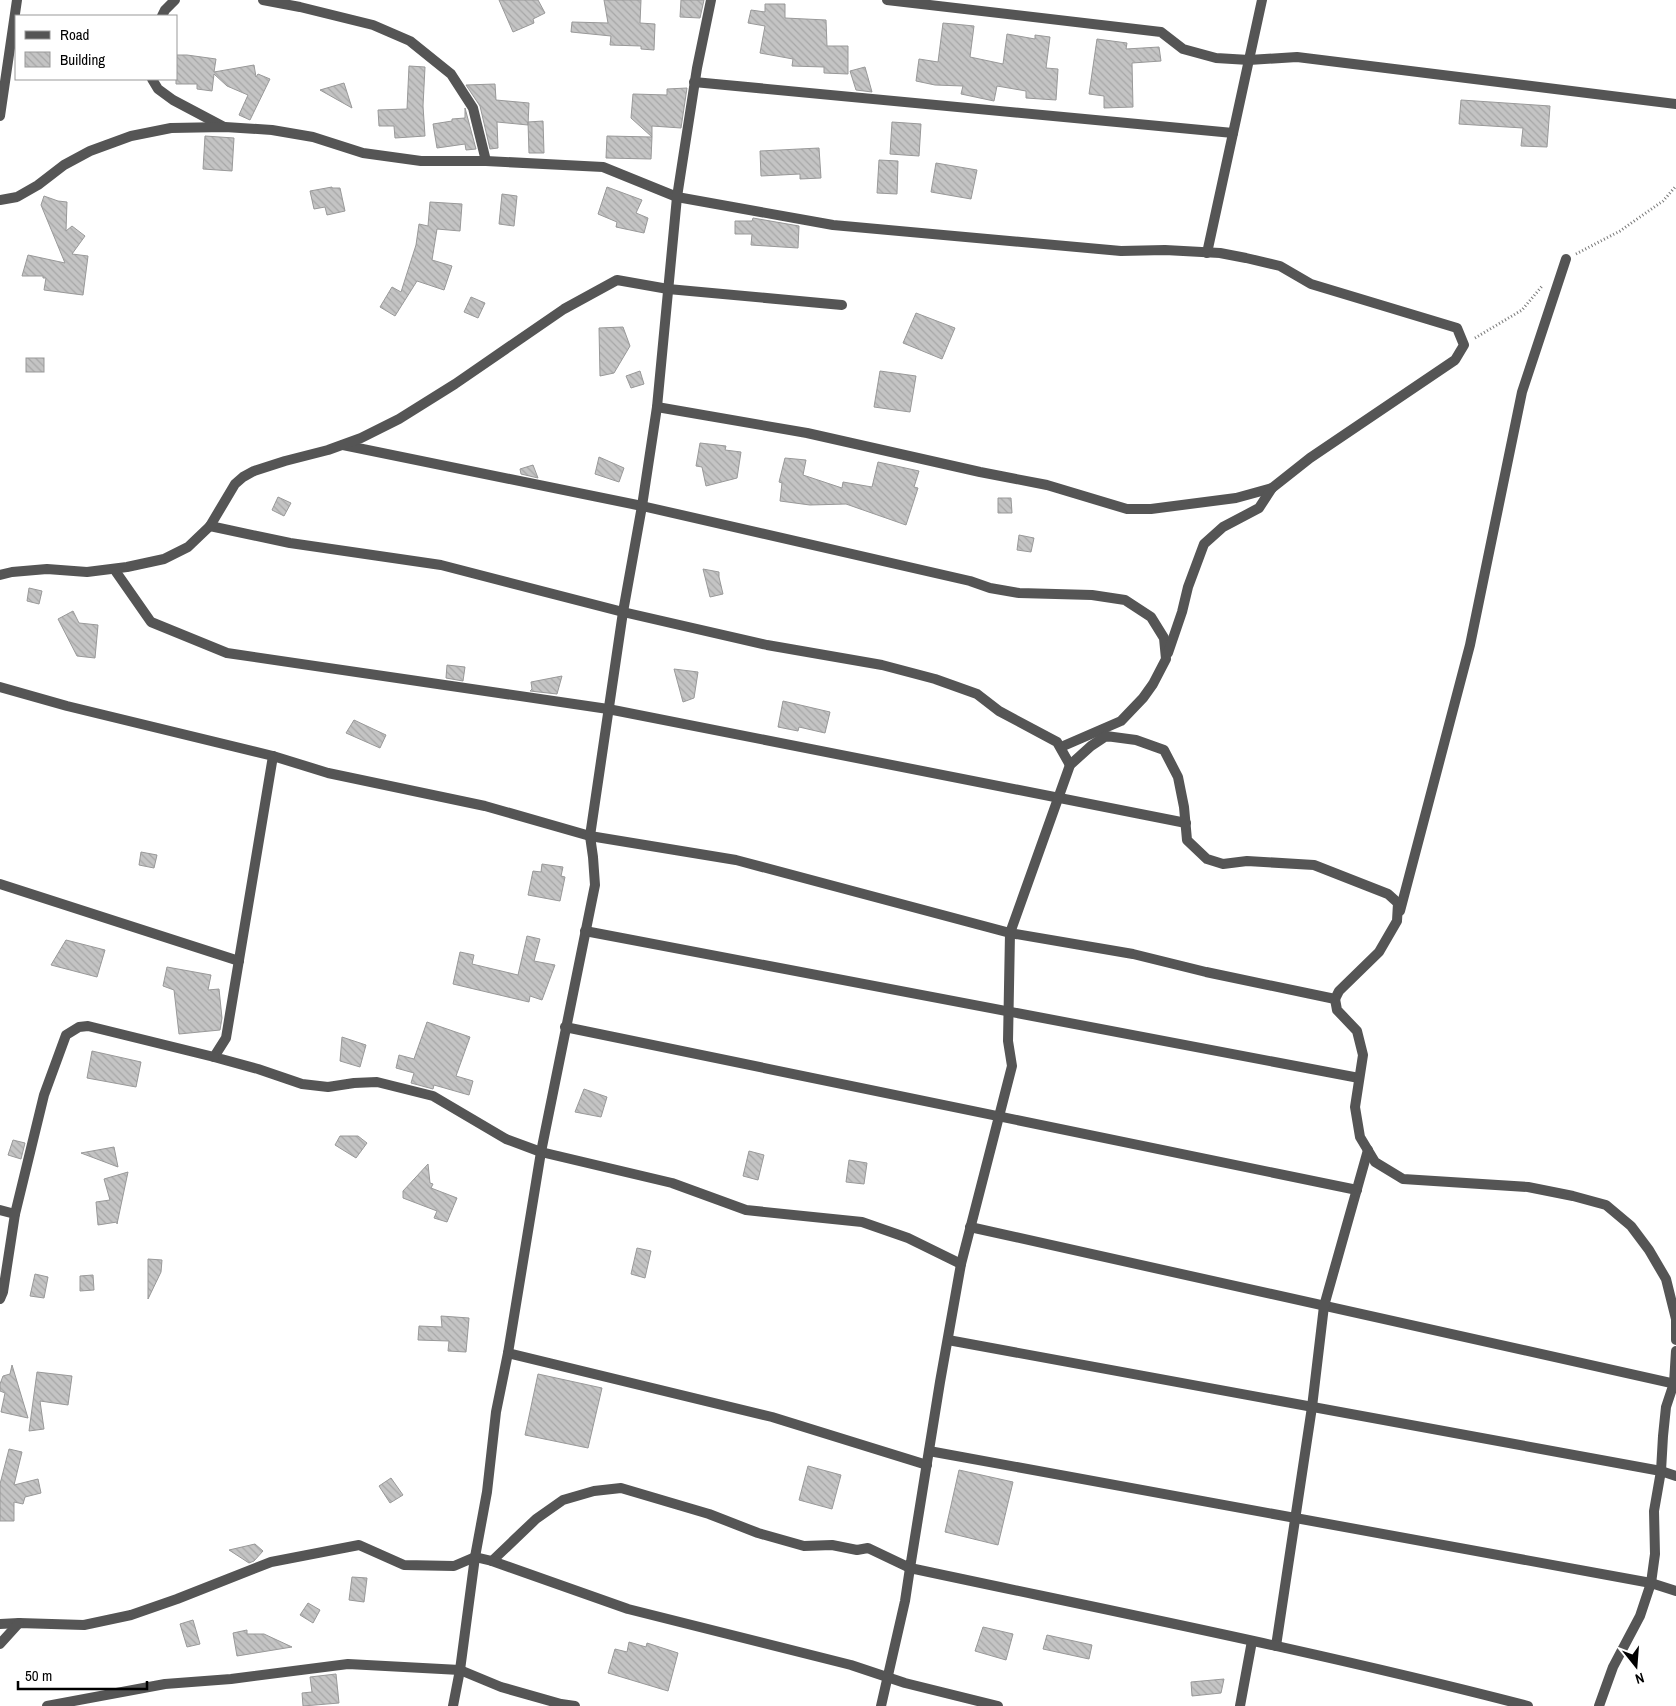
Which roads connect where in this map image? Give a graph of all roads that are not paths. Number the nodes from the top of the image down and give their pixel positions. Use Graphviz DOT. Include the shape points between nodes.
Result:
graph roads {
  1 [pos="17,0"];
  2 [pos="175,0"];
  3 [pos="263,0"];
  4 [pos="711,0"];
  5 [pos="887,0"];
  6 [pos="1262,0"];
  7 [pos="162,15"];
  8 [pos="1249,60"];
  9 [pos="153,80"];
  10 [pos="694,82"];
  11 [pos="1676,104"];
  12 [pos="0,116"];
  13 [pos="225,127"];
  14 [pos="1233,133"];
  15 [pos="486,161"];
  16 [pos="677,197"];
  17 [pos="0,200"];
  18 [pos="1207,253"];
  19 [pos="1566,259"];
  20 [pos="668,289"];
  21 [pos="842,306"];
  22 [pos="657,408"];
  23 [pos="343,445"];
  24 [pos="1272,488"];
  25 [pos="642,506"];
  26 [pos="210,526"];
  27 [pos="114,569"];
  28 [pos="0,575"];
  29 [pos="623,612"];
  30 [pos="1166,659"];
  31 [pos="0,686"];
  32 [pos="608,709"];
  33 [pos="1061,748"];
  34 [pos="272,756"];
  35 [pos="1070,765"];
  36 [pos="1058,798"];
  37 [pos="1186,823"];
  38 [pos="590,836"];
  39 [pos="0,884"];
  40 [pos="1397,921"];
  41 [pos="585,931"];
  42 [pos="1010,933"];
  43 [pos="239,961"];
  44 [pos="1335,999"];
  45 [pos="1008,1012"];
  46 [pos="566,1027"];
  47 [pos="214,1058"];
  48 [pos="1358,1078"];
  49 [pos="999,1116"];
  50 [pos="1368,1150"];
  51 [pos="541,1152"];
  52 [pos="1356,1190"];
  53 [pos="0,1210"];
  54 [pos="15,1214"];
  55 [pos="970,1227"];
  56 [pos="961,1264"];
  57 [pos="0,1299"];
  58 [pos="1324,1306"];
  59 [pos="948,1340"];
  60 [pos="1676,1340"];
  61 [pos="1676,1351"];
  62 [pos="508,1353"];
  63 [pos="1675,1384"];
  64 [pos="1312,1407"];
  65 [pos="929,1451"];
  66 [pos="927,1465"];
  67 [pos="1661,1472"];
  68 [pos="1676,1476"];
  69 [pos="1296,1518"];
  70 [pos="475,1557"];
  71 [pos="492,1561"];
  72 [pos="910,1568"];
  73 [pos="1651,1583"];
  74 [pos="1676,1591"];
  75 [pos="19,1622"];
  76 [pos="0,1624"];
  77 [pos="1252,1641"];
  78 [pos="0,1644"];
  79 [pos="1276,1646"];
  80 [pos="460,1670"];
  81 [pos="889,1678"];
  82 [pos="47,1706"];
  83 [pos="452,1706"];
  84 [pos="575,1706"];
  85 [pos="881,1706"];
  86 [pos="998,1706"];
  87 [pos="1240,1706"];
  88 [pos="1528,1706"];
  89 [pos="1599,1706"];
  1 -- 12 [label="street"];
  2 -- 7 [label="street"];
  3 -- 15 [label="street" via="373,25 410,41 457,82 473,108"];
  4 -- 10 [label="street"];
  5 -- 8 [label="street" via="1161,32 1183,49 1216,58"];
  6 -- 8 [label="street"];
  8 -- 11 [label="street" via="1297,57"];
  8 -- 14 [label="street"];
  9 -- 13 [label="street" via="158,89 173,100"];
  10 -- 14 [label="street"];
  10 -- 16 [label="street"];
  13 -- 15 [label="street" via="313,137 363,153 412,160"];
  13 -- 17 [label="street" via="171,128 131,136 90,151 17,197"];
  14 -- 18 [label="street"];
  15 -- 16 [label="street" via="603,167"];
  16 -- 18 [label="street" via="833,225 1121,250"];
  16 -- 20 [label="street"];
  18 -- 24 [label="street" via="1280,266 1311,284 1457,328 1464,345 1455,360 1310,458"];
  19 -- 40 [label="street" via="1522,392 1470,645"];
  20 -- 21 [label="street"];
  20 -- 22 [label="street"];
  20 -- 23 [label="street" via="617,280 564,309 399,419"];
  22 -- 24 [label="street" via="807,433 1047,485 1127,509 1151,510 1236,498"];
  22 -- 25 [label="street"];
  23 -- 25 [label="street"];
  23 -- 26 [label="street" via="285,460 243,476 234,484"];
  24 -- 30 [label="street" via="1259,508 1204,544"];
  25 -- 29 [label="street"];
  25 -- 30 [label="street" via="990,588 1125,600 1151,617 1164,638"];
  26 -- 27 [label="street" via="188,547 164,560"];
  26 -- 29 [label="street" via="290,543 441,565"];
  27 -- 28 [label="street" via="87,572 47,569"];
  27 -- 32 [label="street" via="151,622 227,653"];
  29 -- 32 [label="street"];
  29 -- 33 [label="street" via="935,679 977,694 999,711 1057,742"];
  30 -- 33 [label="street" via="1144,698 1121,720"];
  31 -- 34 [label="street" via="67,706"];
  32 -- 36 [label="street"];
  32 -- 38 [label="street"];
  33 -- 35 [label="street"];
  34 -- 38 [label="street" via="328,773 485,806"];
  34 -- 43 [label="street"];
  35 -- 36 [label="street"];
  35 -- 37 [label="street" via="1106,736 1136,740 1164,750 1178,777"];
  36 -- 37 [label="street"];
  36 -- 42 [label="street"];
  37 -- 40 [label="street" via="1187,840 1207,859 1223,864 1246,861 1314,865 1388,894 1398,903"];
  38 -- 41 [label="street" via="595,885"];
  38 -- 42 [label="street" via="736,860"];
  39 -- 43 [label="street"];
  40 -- 44 [label="street" via="1379,952"];
  41 -- 45 [label="street"];
  41 -- 46 [label="street"];
  42 -- 44 [label="street" via="1133,954"];
  42 -- 45 [label="street"];
  43 -- 47 [label="street" via="226,1038"];
  44 -- 48 [label="street" via="1337,1010 1357,1031 1363,1055"];
  45 -- 48 [label="street"];
  45 -- 49 [label="street" via="1012,1066"];
  46 -- 49 [label="street"];
  46 -- 51 [label="street"];
  47 -- 51 [label="street" via="302,1084 328,1087 377,1082 433,1096 506,1139"];
  47 -- 54 [label="street" via="88,1026 79,1026 66,1034 44,1095"];
  48 -- 50 [label="street" via="1356,1107 1360,1137"];
  49 -- 52 [label="street"];
  49 -- 55 [label="street"];
  50 -- 52 [label="street"];
  50 -- 60 [label="street" via="1376,1162 1403,1179 1528,1187 1606,1205 1631,1226 1666,1278 1676,1319"];
  51 -- 56 [label="street" via="672,1183 746,1210 862,1222 908,1238"];
  51 -- 62 [label="street"];
  52 -- 58 [label="street"];
  53 -- 54 [label="street"];
  54 -- 57 [label="street"];
  55 -- 56 [label="street"];
  55 -- 58 [label="street"];
  56 -- 59 [label="street"];
  58 -- 63 [label="street"];
  58 -- 64 [label="street"];
  59 -- 64 [label="street"];
  59 -- 65 [label="street"];
  61 -- 63 [label="street"];
  62 -- 66 [label="street" via="772,1417"];
  62 -- 70 [label="street"];
  63 -- 67 [label="street" via="1666,1407"];
  64 -- 67 [label="street"];
  64 -- 69 [label="street"];
  65 -- 66 [label="street"];
  65 -- 69 [label="street"];
  66 -- 72 [label="street"];
  67 -- 68 [label="street"];
  67 -- 73 [label="street" via="1654,1511 1655,1554"];
  69 -- 73 [label="street"];
  69 -- 79 [label="street"];
  70 -- 71 [label="street"];
  70 -- 75 [label="street" via="454,1566 404,1565 359,1545 271,1562 131,1615 84,1625"];
  70 -- 80 [label="street"];
  71 -- 72 [label="street" via="536,1519 563,1500 594,1491 621,1488 804,1546 868,1548"];
  71 -- 81 [label="street" via="628,1609 851,1665"];
  72 -- 77 [label="street"];
  72 -- 81 [label="street"];
  73 -- 74 [label="street"];
  73 -- 89 [label="street" via="1640,1616 1612,1666"];
  75 -- 76 [label="street"];
  75 -- 78 [label="street"];
  77 -- 79 [label="street"];
  77 -- 87 [label="street"];
  79 -- 88 [label="street"];
  80 -- 82 [label="street" via="348,1664 231,1680 165,1684"];
  80 -- 83 [label="street"];
  80 -- 84 [label="street" via="501,1687"];
  81 -- 85 [label="street"];
  81 -- 86 [label="street"];
}
